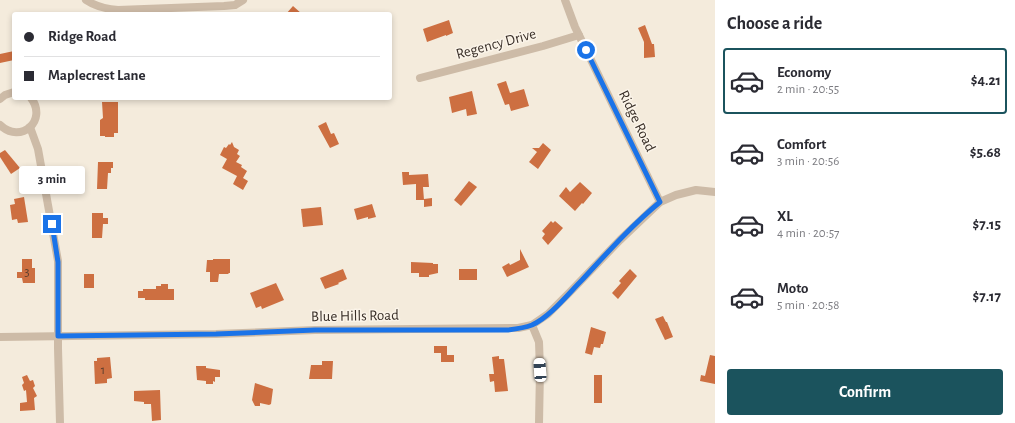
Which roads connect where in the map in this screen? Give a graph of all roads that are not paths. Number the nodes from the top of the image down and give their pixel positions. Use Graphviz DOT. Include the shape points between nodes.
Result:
graph roads {
  1 [pos="86,0"];
  2 [pos="243,0"];
  3 [pos="565,0"];
  4 [pos="579,35"];
  5 [pos="420,78"];
  6 [pos="12,93"];
  7 [pos="0,99"];
  8 [pos="32,100"];
  9 [pos="0,125"];
  10 [pos="30,127"];
  11 [pos="715,192"];
  12 [pos="660,202"];
  13 [pos="532,324"];
  14 [pos="58,336"];
  15 [pos="0,337"];
  16 [pos="60,423"];
  17 [pos="539,423"];
  1 -- 2 [label="street" via="104,8 118,10 224,6"];
  3 -- 4 [label="street, Ridge Road"];
  4 -- 5 [label="street, Regency Drive"];
  4 -- 12 [label="street, Ridge Road"];
  6 -- 7 [label="street"];
  8 -- 10 [label="street" via="36,116"];
  9 -- 10 [label="street" via="4,129 18,133"];
  10 -- 14 [label="street" via="38,149 58,262"];
  11 -- 12 [label="street" via="696,190"];
  12 -- 13 [label="street, Blue Hills Road" via="548,314"];
  13 -- 14 [label="street, Blue Hills Road" via="508,330 315,330"];
  13 -- 17 [label="street" via="539,342"];
  14 -- 15 [label="street, Blue Hills Road"];
  14 -- 16 [label="street"];
}
